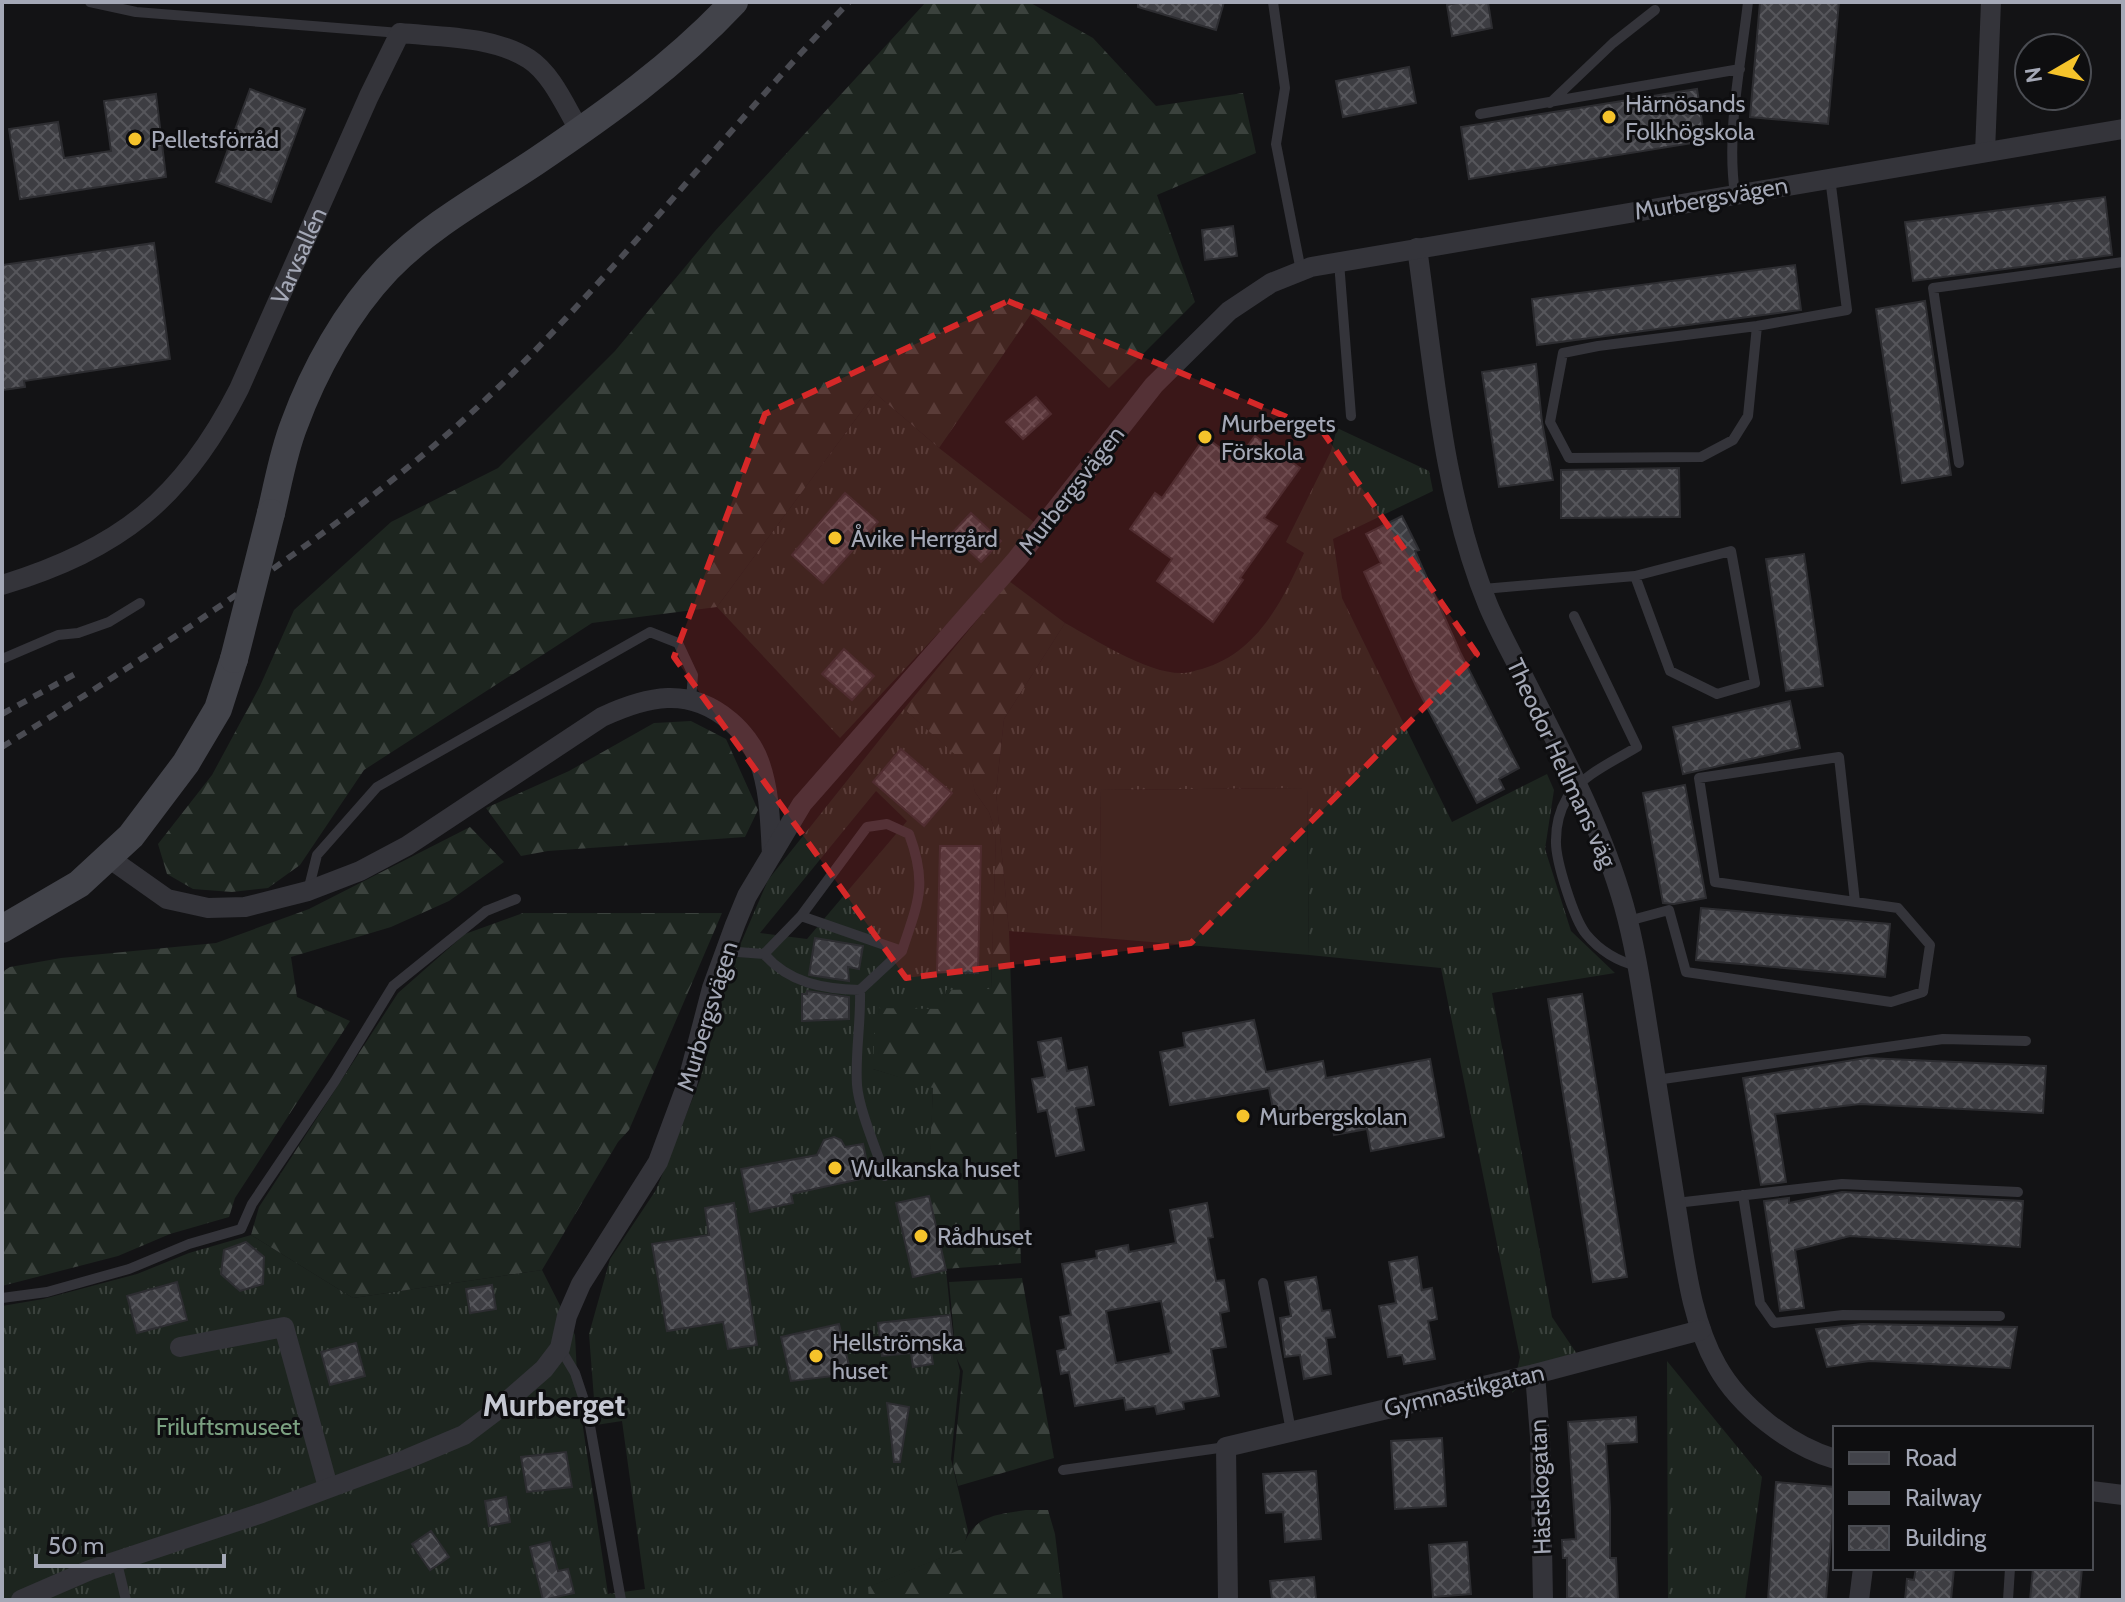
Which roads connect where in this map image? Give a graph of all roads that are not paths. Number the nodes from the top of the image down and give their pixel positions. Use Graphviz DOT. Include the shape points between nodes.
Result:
graph roads {
  1 [pos="90,2"];
  2 [pos="734,2"];
  3 [pos="1273,2"];
  4 [pos="1748,2"];
  5 [pos="1991,2"];
  6 [pos="1655,10"];
  7 [pos="400,33"];
  8 [pos="1740,69"];
  9 [pos="1549,104"];
  10 [pos="1480,114"];
  11 [pos="580,131"];
  12 [pos="2122,133"];
  13 [pos="1985,152"];
  14 [pos="1830,178"];
  15 [pos="1735,194"];
  16 [pos="1417,248"];
  17 [pos="1339,262"];
  18 [pos="2123,262"];
  19 [pos="1301,271"];
  20 [pos="1757,326"];
  21 [pos="1351,416"];
  22 [pos="1959,463"];
  23 [pos="1635,576"];
  24 [pos="2,585"];
  25 [pos="1483,589"];
  26 [pos="140,603"];
  27 [pos="1574,616"];
  28 [pos="2,659"];
  29 [pos="691,699"];
  30 [pos="1577,784"];
  31 [pos="772,854"];
  32 [pos="109,858"];
  33 [pos="308,891"];
  34 [pos="516,899"];
  35 [pos="1855,902"];
  36 [pos="801,916"];
  37 [pos="1628,921"];
  38 [pos="2,929"];
  39 [pos="725,951"];
  40 [pos="902,951"];
  41 [pos="764,954"];
  42 [pos="1638,966"];
  43 [pos="860,990"];
  44 [pos="2026,1041"];
  45 [pos="1656,1080"];
  46 [pos="885,1176"];
  47 [pos="2018,1192"];
  48 [pos="1743,1195"];
  49 [pos="1676,1203"];
  50 [pos="1263,1283"];
  51 [pos="2,1298"];
  52 [pos="2000,1316"];
  53 [pos="1701,1330"];
  54 [pos="180,1347"];
  55 [pos="560,1348"];
  56 [pos="1535,1374"];
  57 [pos="1291,1431"];
  58 [pos="1226,1447"];
  59 [pos="1833,1458"];
  60 [pos="1063,1470"];
  61 [pos="328,1487"];
  62 [pos="2093,1491"];
  63 [pos="2123,1495"];
  64 [pos="117,1563"];
  65 [pos="1863,1570"];
  66 [pos="2010,1570"];
  67 [pos="21,1600"];
  68 [pos="126,1600"];
  69 [pos="621,1600"];
  70 [pos="1228,1600"];
  71 [pos="1543,1600"];
  72 [pos="1859,1600"];
  73 [pos="2008,1600"];
  1 -- 7 [label="lane" via="136,12"];
  2 -- 11 [label="street" via="675,60"];
  3 -- 19 [label="lane" via="1285,88 1276,144"];
  4 -- 8 [label="lane"];
  5 -- 13 [label="street"];
  6 -- 9 [label="lane"];
  7 -- 11 [label="street" via="501,47 530,60 553,85"];
  7 -- 24 [label="street, Varvsallén" via="217,432 162,500 126,529 83,555"];
  8 -- 9 [label="lane"];
  8 -- 15 [label="lane"];
  9 -- 10 [label="lane"];
  11 -- 32 [label="street, bridge" via="419,240 386,270 333,344 294,426 218,709 154,808"];
  12 -- 13 [label="street, Murbergsvägen"];
  13 -- 14 [label="street, Murbergsvägen"];
  14 -- 15 [label="street, Murbergsvägen"];
  14 -- 20 [label="lane" via="1847,310"];
  15 -- 16 [label="street, Murbergsvägen"];
  16 -- 17 [label="street, Murbergsvägen"];
  16 -- 25 [label="street, Theodor Hellmans väg" via="1444,440 1463,530"];
  17 -- 19 [label="street, Murbergsvägen"];
  17 -- 21 [label="lane"];
  18 -- 22 [label="lane" via="1933,288"];
  19 -- 31 [label="street, Murbergsvägen" via="1271,283 1229,311 1154,385 1017,559 802,804"];
  20 -- 20 [label="lane" via="1563,353 1550,422 1569,458 1701,457 1733,440 1748,416"];
  23 -- 23 [label="lane" via="1731,551 1755,683 1717,694 1670,671"];
  23 -- 25 [label="lane"];
  25 -- 30 [label="street, Theodor Hellmans väg"];
  26 -- 28 [label="lane" via="109,622 58,635"];
  27 -- 30 [label="lane" via="1637,747"];
  29 -- 31 [label="street" via="717,710 739,729 759,758 769,798"];
  29 -- 33 [label="street" via="633,702 602,717 407,846"];
  29 -- 33 [label="lane" via="693,675 678,643 650,632 377,787 317,855"];
  30 -- 37 [label="street, Theodor Hellmans väg"];
  30 -- 42 [label="lane" via="1562,810 1556,841 1578,919 1608,954"];
  31 -- 39 [label="street, Murbergsvägen" via="747,896"];
  32 -- 33 [label="street" via="167,899 208,908 245,907"];
  32 -- 38 [label="street" via="79,884"];
  34 -- 51 [label="lane" via="486,911 393,986 241,1229 129,1269 47,1292"];
  35 -- 35 [label="lane" via="1839,757 1699,778 1715,882"];
  35 -- 37 [label="lane" via="1898,908 1930,945 1923,992 1891,1002 1686,972 1669,910"];
  36 -- 40 [label="lane"];
  36 -- 40 [label="lane" via="867,827 887,824 909,834 917,854 921,894"];
  36 -- 41 [label="lane"];
  37 -- 42 [label="street, Theodor Hellmans väg"];
  39 -- 41 [label="lane"];
  39 -- 55 [label="street, Murbergsvägen" via="687,1084 658,1162 581,1284"];
  40 -- 43 [label="lane"];
  41 -- 43 [label="lane" via="796,980"];
  42 -- 45 [label="street, Theodor Hellmans väg"];
  43 -- 46 [label="lane" via="857,1090"];
  44 -- 45 [label="lane" via="1943,1039"];
  45 -- 49 [label="street, Theodor Hellmans väg"];
  47 -- 48 [label="lane" via="1842,1184"];
  48 -- 49 [label="lane"];
  48 -- 52 [label="lane" via="1760,1303 1774,1323 1843,1315"];
  49 -- 53 [label="street, Theodor Hellmans väg"];
  50 -- 57 [label="lane"];
  53 -- 56 [label="street, Gymnastikgatan"];
  53 -- 59 [label="street, Theodor Hellmans väg" via="1718,1368 1743,1399 1779,1430"];
  54 -- 61 [label="street" via="284,1327"];
  55 -- 61 [label="street, Murbergsvägen" via="544,1369 464,1435"];
  55 -- 69 [label="lane" via="587,1409"];
  56 -- 57 [label="street, Gymnastikgatan"];
  56 -- 71 [label="street, Hästskogatan"];
  57 -- 58 [label="street, Gymnastikgatan"];
  58 -- 60 [label="lane"];
  58 -- 70 [label="street"];
  61 -- 64 [label="street, Murbergsvägen"];
  62 -- 63 [label="street"];
  64 -- 67 [label="street, Murbergsvägen"];
  64 -- 68 [label="lane"];
  65 -- 72 [label="street"];
  66 -- 73 [label="lane"];
}
